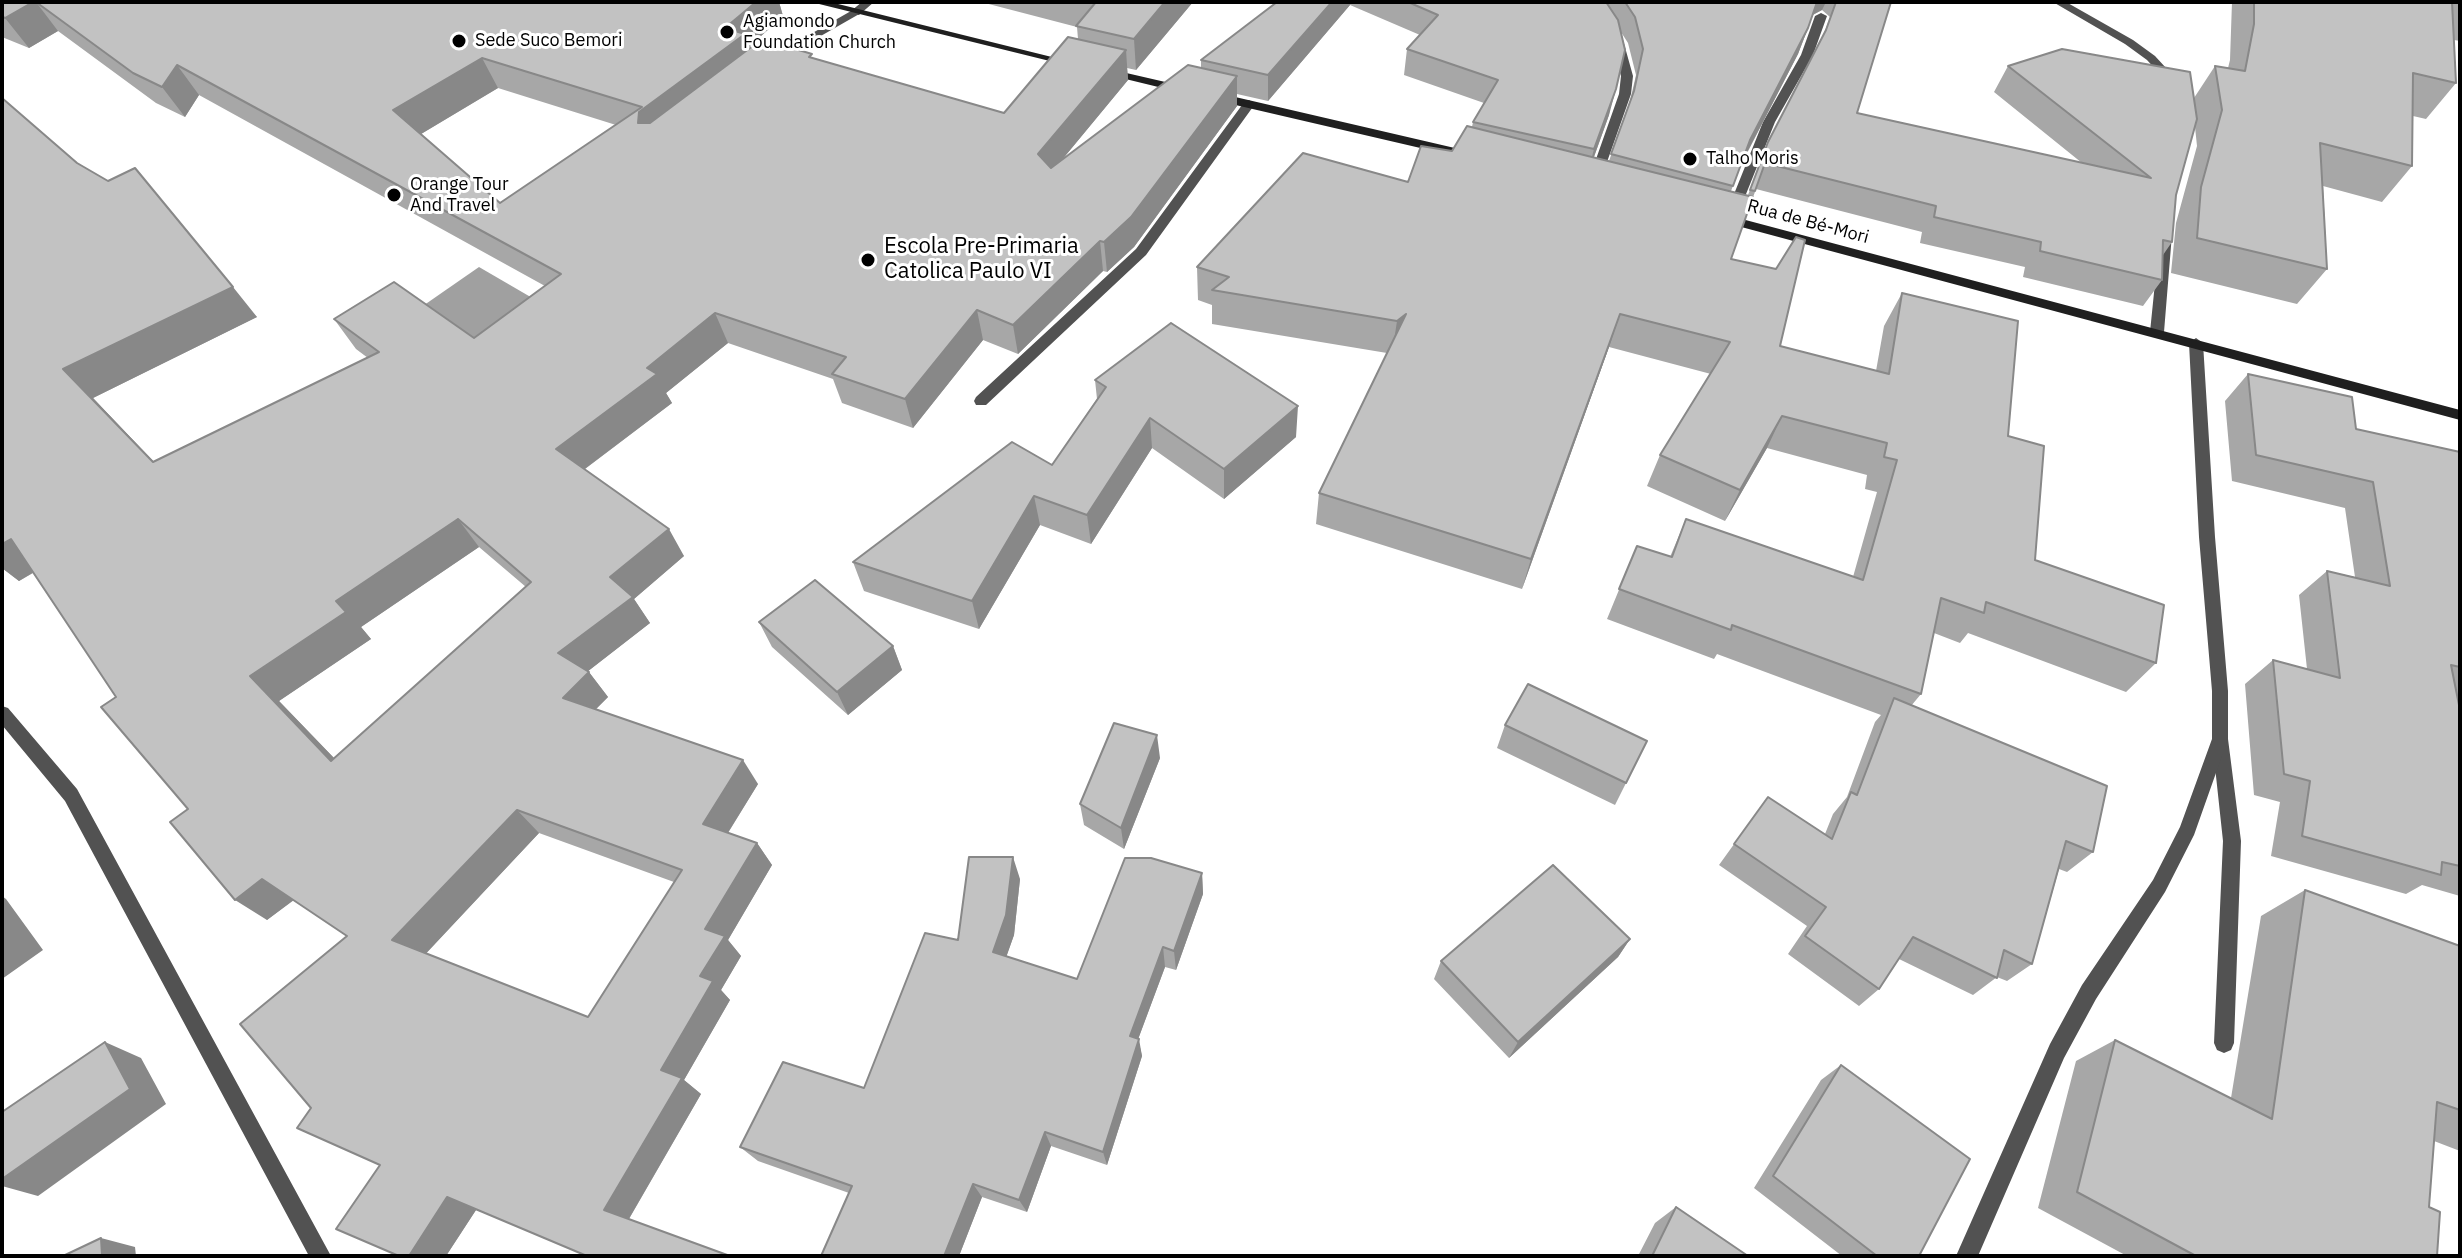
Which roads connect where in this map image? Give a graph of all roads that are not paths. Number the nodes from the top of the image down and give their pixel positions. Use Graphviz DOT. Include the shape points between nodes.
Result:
graph roads {
  1 [pos="816,2"];
  2 [pos="869,2"];
  3 [pos="2058,2"];
  4 [pos="855,13"];
  5 [pos="1821,16"];
  6 [pos="1608,26"];
  7 [pos="767,63"];
  8 [pos="1082,65"];
  9 [pos="1097,69"];
  10 [pos="2182,97"];
  11 [pos="1249,104"];
  12 [pos="1488,160"];
  13 [pos="1578,180"];
  14 [pos="1593,184"];
  15 [pos="1608,188"];
  16 [pos="1715,215"];
  17 [pos="1730,219"];
  18 [pos="2167,222"];
  19 [pos="2157,332"];
  20 [pos="2196,343"];
  21 [pos="981,401"];
  22 [pos="2460,415"];
  23 [pos="2,713"];
  24 [pos="2220,739"];
  25 [pos="2224,1043"];
  26 [pos="320,1256"];
  27 [pos="1967,1256"];
  1 -- 4 [label="street"];
  2 -- 4 [label="street"];
  3 -- 10 [label="street" via="2151,58"];
  4 -- 7 [label="street"];
  4 -- 8 [label="street"];
  5 -- 17 [label="street" via="1807,55 1769,122"];
  6 -- 14 [label="street" via="1620,45 1627,76"];
  9 -- 11 [label="street"];
  11 -- 12 [label="street"];
  11 -- 21 [label="street" via="1141,252"];
  13 -- 14 [label="street"];
  14 -- 15 [label="street"];
  16 -- 17 [label="street, Rua de Bé-Mori"];
  17 -- 19 [label="street, Rua de Bé-Mori"];
  18 -- 19 [label="street"];
  19 -- 20 [label="street, Rua de Bé-Mori"];
  20 -- 22 [label="street, Rua de Bé-Mori"];
  20 -- 24 [label="street"];
  23 -- 26 [label="street" via="71,795"];
  24 -- 25 [label="street" via="2232,841"];
  24 -- 27 [label="street" via="2188,829 2057,1051"];
}
